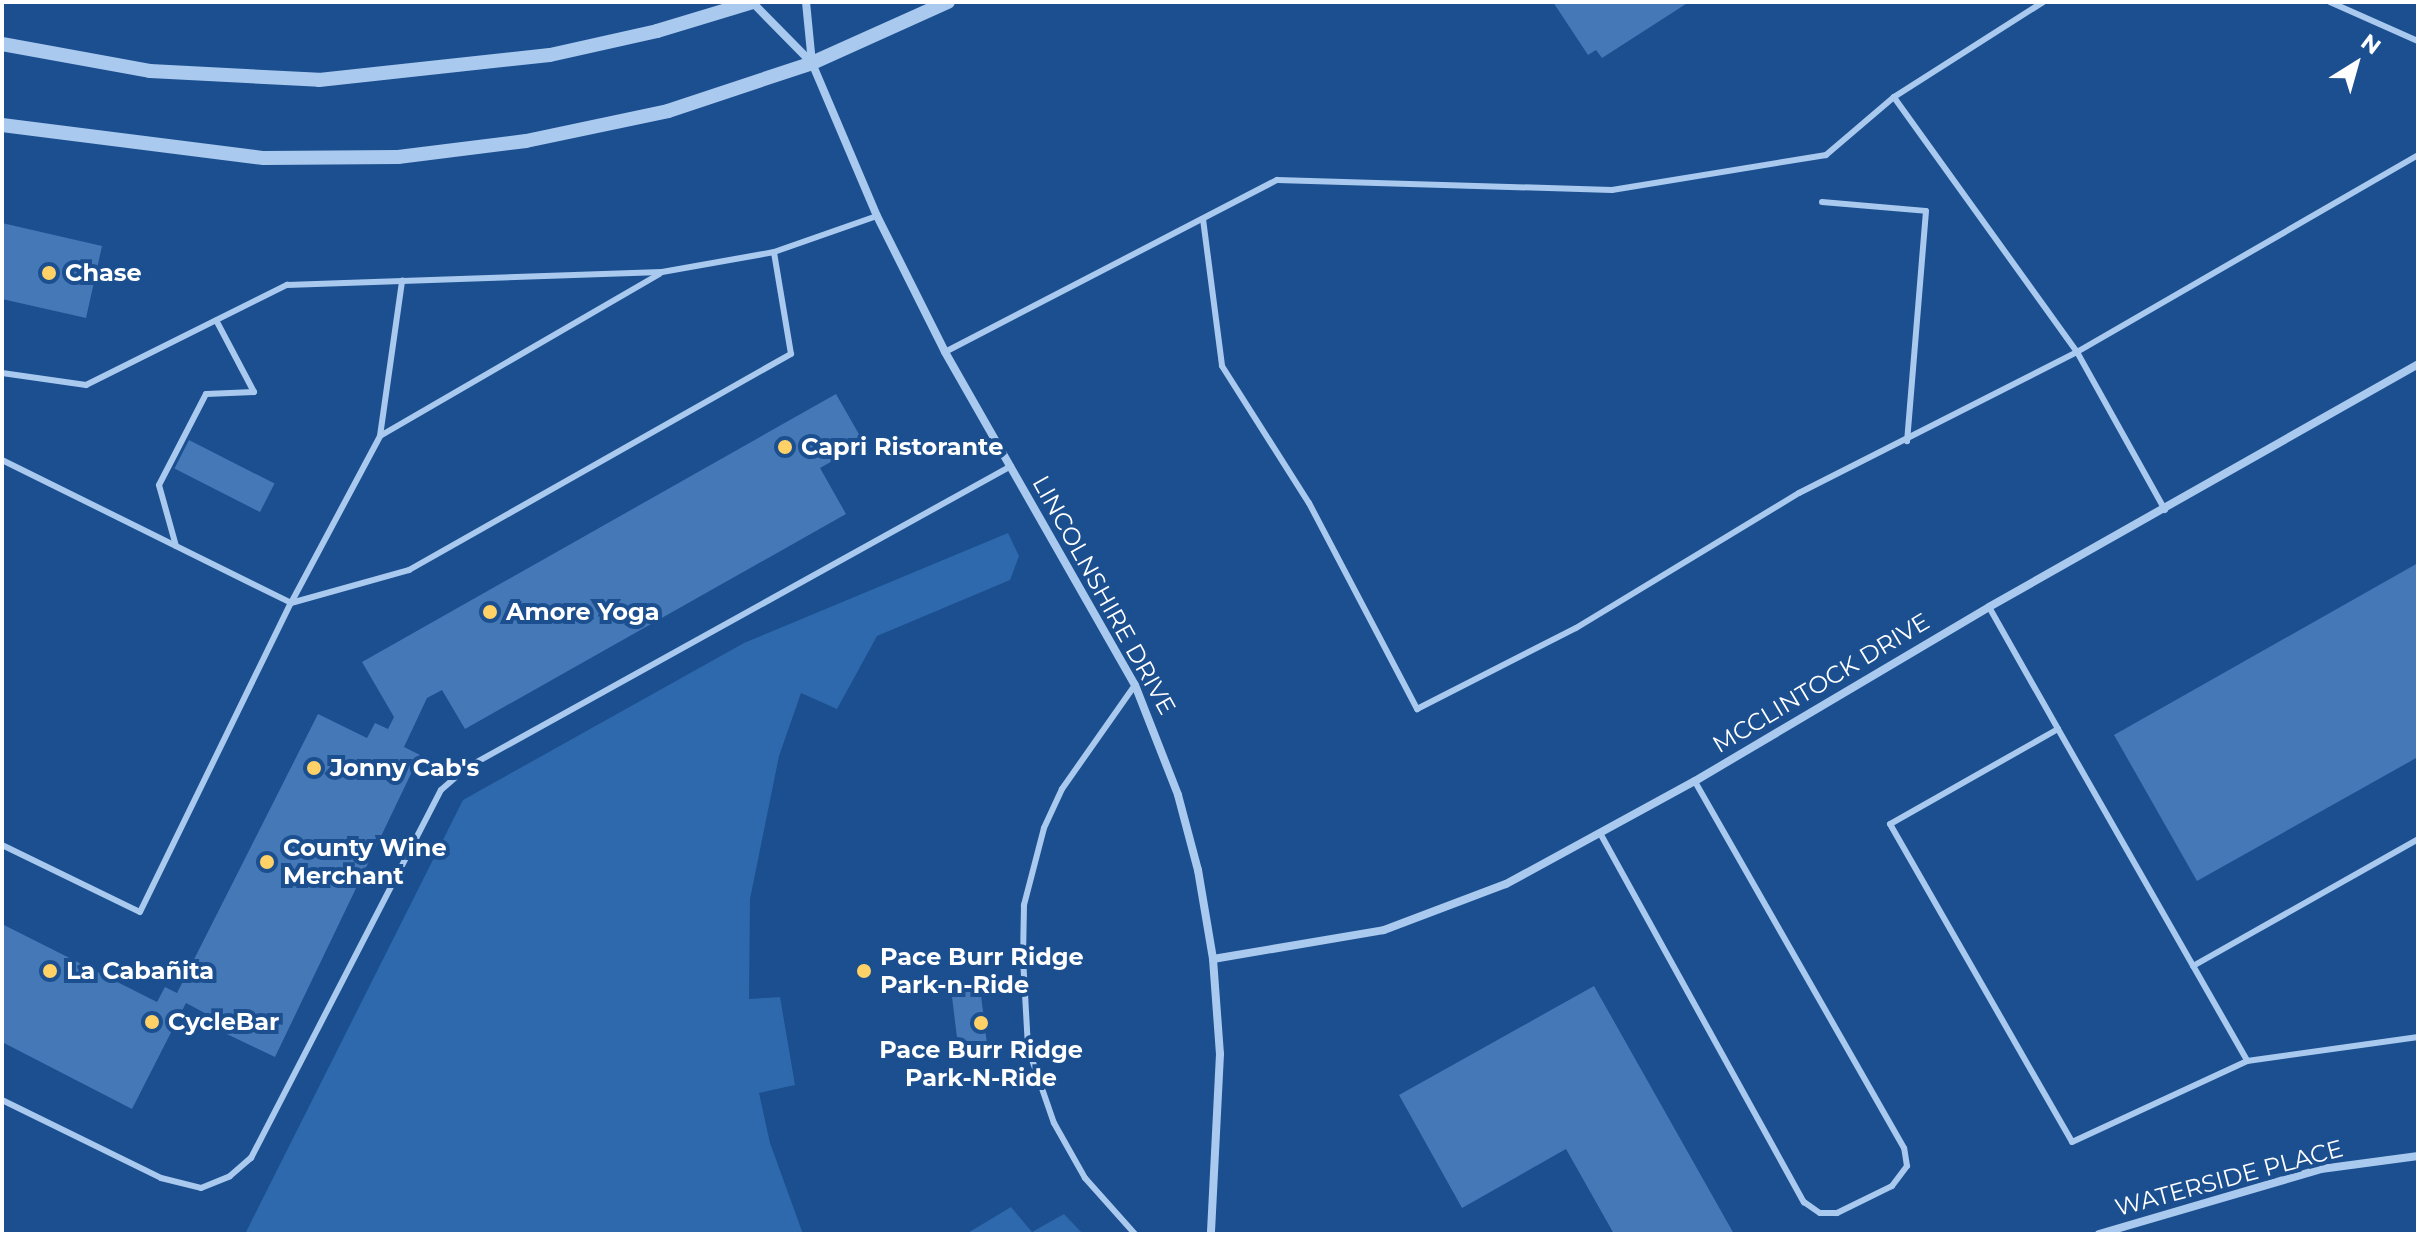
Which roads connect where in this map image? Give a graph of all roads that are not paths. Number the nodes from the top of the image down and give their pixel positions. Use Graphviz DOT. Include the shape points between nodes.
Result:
graph roads {
  1 [pos="752,2"];
  2 [pos="806,2"];
  3 [pos="948,2"];
  4 [pos="2043,2"];
  5 [pos="2330,2"];
  6 [pos="2418,41"];
  7 [pos="2,44"];
  8 [pos="812,63"];
  9 [pos="1894,97"];
  10 [pos="2,125"];
  11 [pos="2418,155"];
  12 [pos="1822,202"];
  13 [pos="877,216"];
  14 [pos="1203,219"];
  15 [pos="774,252"];
  16 [pos="662,272"];
  17 [pos="402,281"];
  18 [pos="216,320"];
  19 [pos="945,352"];
  20 [pos="2077,352"];
  21 [pos="2418,364"];
  22 [pos="2,373"];
  23 [pos="380,436"];
  24 [pos="1907,441"];
  25 [pos="2,460"];
  26 [pos="1011,466"];
  27 [pos="2165,510"];
  28 [pos="176,546"];
  29 [pos="291,603"];
  30 [pos="1989,607"];
  31 [pos="1135,685"];
  32 [pos="2058,729"];
  33 [pos="1695,781"];
  34 [pos="1600,833"];
  35 [pos="2418,839"];
  36 [pos="2,845"];
  37 [pos="1213,959"];
  38 [pos="2193,966"];
  39 [pos="2418,1037"];
  40 [pos="2247,1061"];
  41 [pos="2,1100"];
  42 [pos="2418,1156"];
  43 [pos="1135,1234"];
  44 [pos="1211,1234"];
  45 [pos="2099,1234"];
  1 -- 7 [label="street" via="550,55 319,80 150,71"];
  1 -- 8 [label="street, LINCOLNSHIRE DRIVE"];
  2 -- 8 [label="street, LINCOLNSHIRE DRIVE"];
  3 -- 8 [label="street"];
  4 -- 9 [label="lane"];
  5 -- 6 [label="lane"];
  8 -- 10 [label="street" via="668,111 526,141 398,157 264,158"];
  8 -- 13 [label="street, LINCOLNSHIRE DRIVE"];
  9 -- 14 [label="lane" via="1826,155 1612,190 1277,180"];
  9 -- 20 [label="lane"];
  11 -- 20 [label="lane"];
  12 -- 24 [label="lane" via="1926,211"];
  13 -- 15 [label="lane"];
  13 -- 19 [label="street, LINCOLNSHIRE DRIVE"];
  14 -- 19 [label="lane"];
  14 -- 24 [label="lane" via="1222,366 1309,503 1417,709 1576,628 1799,493"];
  15 -- 16 [label="lane"];
  15 -- 29 [label="lane" via="791,354 409,570"];
  16 -- 17 [label="lane"];
  16 -- 23 [label="lane"];
  17 -- 18 [label="lane" via="287,285"];
  17 -- 23 [label="lane"];
  18 -- 22 [label="lane" via="86,385"];
  18 -- 28 [label="lane" via="254,392 206,394 159,485"];
  19 -- 26 [label="street, LINCOLNSHIRE DRIVE"];
  20 -- 24 [label="lane"];
  20 -- 27 [label="lane"];
  21 -- 27 [label="street, MCCLINTOCK DRIVE"];
  23 -- 29 [label="lane"];
  25 -- 28 [label="lane"];
  26 -- 31 [label="street, LINCOLNSHIRE DRIVE"];
  26 -- 41 [label="lane" via="466,768 441,790 251,1158 230,1176 201,1188 161,1178"];
  27 -- 30 [label="street, MCCLINTOCK DRIVE"];
  28 -- 29 [label="lane"];
  29 -- 36 [label="lane" via="140,912"];
  30 -- 32 [label="lane"];
  30 -- 33 [label="street, MCCLINTOCK DRIVE"];
  31 -- 37 [label="street, LINCOLNSHIRE DRIVE" via="1178,795"];
  31 -- 43 [label="lane" via="1062,789 1044,828 1024,905 1023,958 1028,1048 1054,1123 1085,1178"];
  32 -- 38 [label="lane"];
  32 -- 40 [label="lane" via="1890,824 2072,1142"];
  33 -- 34 [label="street, MCCLINTOCK DRIVE"];
  33 -- 34 [label="lane" via="1904,1148 1907,1166 1892,1186 1837,1213 1820,1213 1804,1202"];
  34 -- 37 [label="street, MCCLINTOCK DRIVE" via="1506,884 1384,930"];
  35 -- 38 [label="lane"];
  37 -- 44 [label="street, LINCOLNSHIRE DRIVE" via="1220,1127"];
  38 -- 40 [label="lane"];
  39 -- 40 [label="lane"];
  42 -- 45 [label="street, WATERSIDE PLACE" via="2321,1169"];
}
